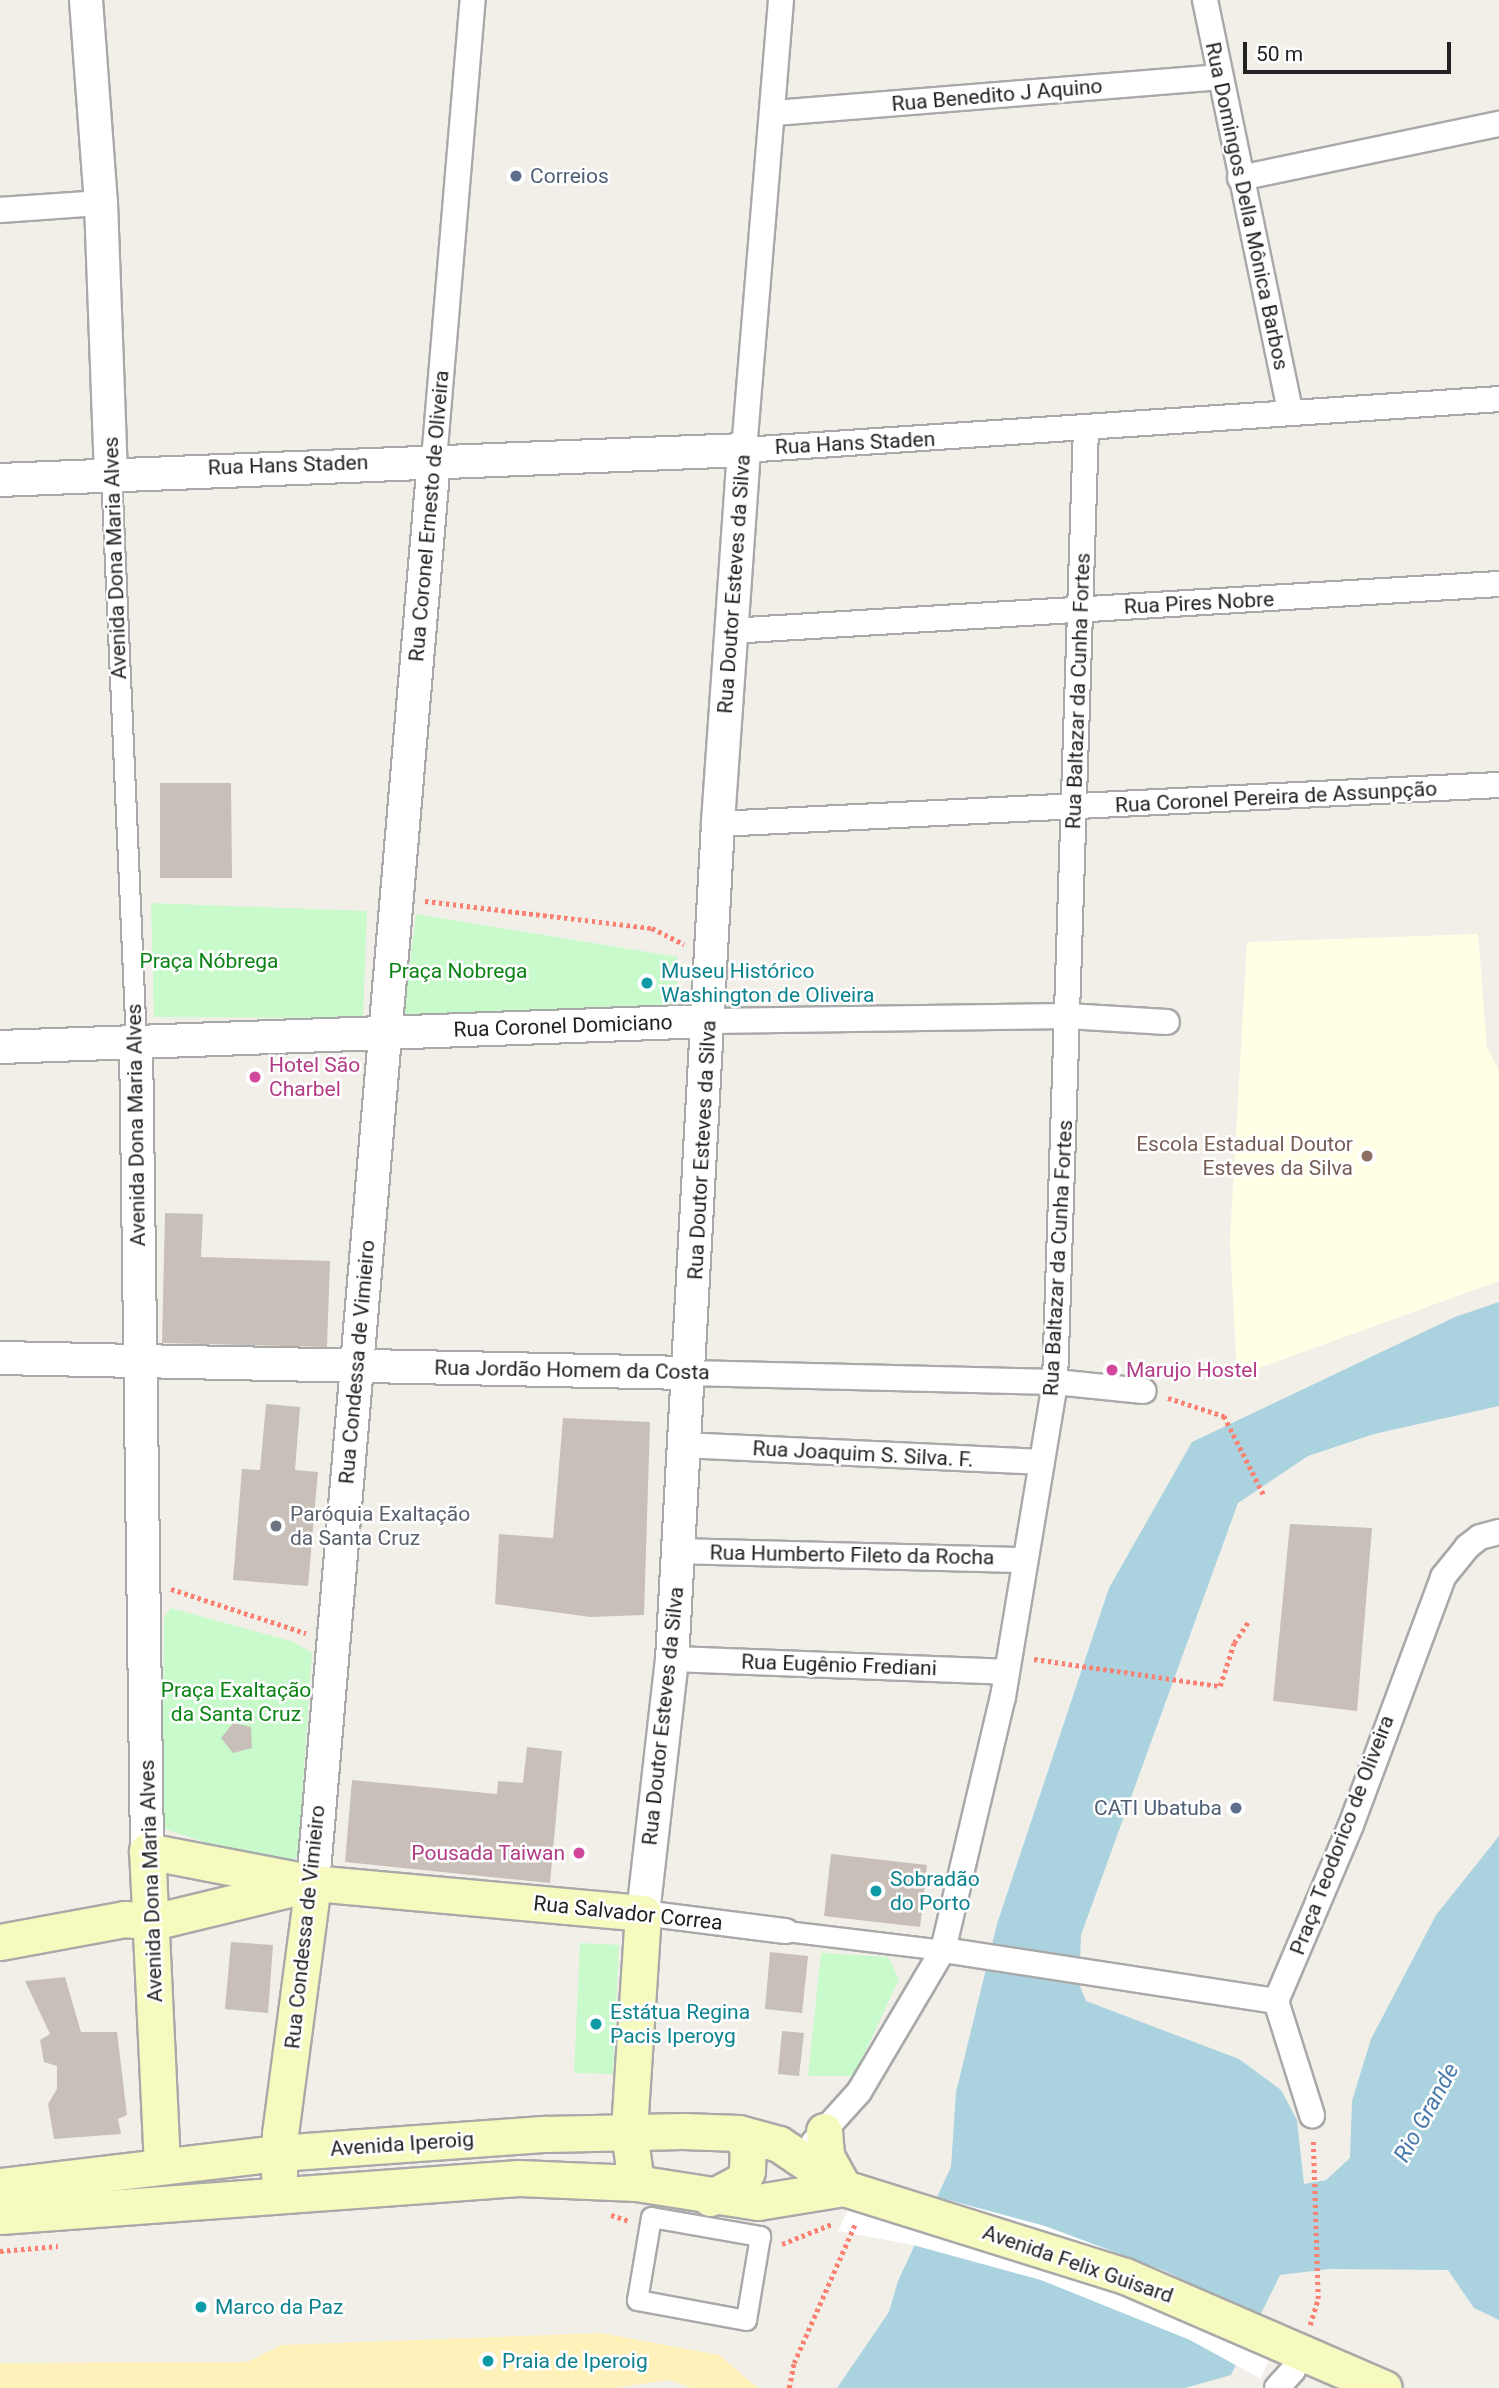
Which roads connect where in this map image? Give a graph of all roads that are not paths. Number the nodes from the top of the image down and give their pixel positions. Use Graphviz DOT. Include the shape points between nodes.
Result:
graph roads {
  1 [pos="86,0"];
  2 [pos="473,0"];
  3 [pos="781,0"];
  4 [pos="1205,0"];
  5 [pos="1219,77"];
  6 [pos="774,113"];
  7 [pos="1499,124"];
  8 [pos="1240,178"];
  9 [pos="101,203"];
  10 [pos="0,210"];
  11 [pos="1499,399"];
  12 [pos="1290,411"];
  13 [pos="1086,429"];
  14 [pos="744,450"];
  15 [pos="434,460"];
  16 [pos="111,472"];
  17 [pos="0,480"];
  18 [pos="1499,584"];
  19 [pos="1080,610"];
  20 [pos="730,631"];
  21 [pos="1499,785"];
  22 [pos="1074,808"];
  23 [pos="718,824"];
  24 [pos="1067,1016"];
  25 [pos="710,1021"];
  26 [pos="1167,1022"];
  27 [pos="385,1033"];
  28 [pos="136,1042"];
  29 [pos="0,1047"];
  30 [pos="0,1358"];
  31 [pos="140,1360"];
  32 [pos="358,1365"];
  33 [pos="689,1373"];
  34 [pos="1055,1382"];
  35 [pos="1144,1391"];
  36 [pos="684,1446"];
  37 [pos="1042,1462"];
  38 [pos="1499,1532"];
  39 [pos="678,1551"];
  40 [pos="1025,1560"];
  41 [pos="672,1658"];
  42 [pos="1007,1664"];
  43 [pos="147,1851"];
  44 [pos="313,1883"];
  45 [pos="643,1913"];
  46 [pos="153,1922"];
  47 [pos="786,1931"];
  48 [pos="0,1942"];
  49 [pos="952,1951"];
  50 [pos="1276,2001"];
  51 [pos="1312,2115"];
  52 [pos="824,2130"];
  53 [pos="629,2132"];
  54 [pos="739,2133"];
  55 [pos="278,2153"];
  56 [pos="801,2156"];
  57 [pos="162,2166"];
  58 [pos="636,2183"];
  59 [pos="0,2186"];
  60 [pos="280,2193"];
  61 [pos="710,2198"];
  62 [pos="860,2200"];
  63 [pos="758,2202"];
  64 [pos="0,2216"];
  65 [pos="648,2237"];
  66 [pos="1286,2346"];
  67 [pos="1277,2388"];
  68 [pos="1384,2388"];
  1 -- 9 [label="street, Avenida Dona Maria Alves"];
  2 -- 15 [label="street, Rua Coronel Ernesto de Oliveira"];
  3 -- 6 [label="street, Rua Doutor Esteves da Silva"];
  4 -- 5 [label="street, Rua Domingos Della Mônica Barbos"];
  5 -- 6 [label="street, Rua Benedito J Aquino"];
  5 -- 8 [label="street, Rua Domingos Della Mônica Barbos"];
  6 -- 14 [label="street, Rua Doutor Esteves da Silva"];
  7 -- 8 [label="street"];
  8 -- 12 [label="street, Rua Domingos Della Mônica Barbos"];
  9 -- 10 [label="street"];
  9 -- 16 [label="street, Avenida Dona Maria Alves"];
  11 -- 12 [label="street, Rua Hans Staden"];
  12 -- 13 [label="street, Rua Hans Staden"];
  13 -- 14 [label="street, Rua Hans Staden"];
  13 -- 19 [label="street, Rua Baltazar da Cunha Fortes"];
  14 -- 15 [label="street, Rua Hans Staden"];
  14 -- 20 [label="street, Rua Doutor Esteves da Silva"];
  15 -- 16 [label="street, Rua Hans Staden"];
  15 -- 27 [label="street, Rua Coronel Ernesto de Oliveira"];
  16 -- 17 [label="street, Rua Hans Staden"];
  16 -- 28 [label="street, Avenida Dona Maria Alves"];
  18 -- 19 [label="street, Rua Pires Nobre"];
  19 -- 20 [label="street, Rua Pires Nobre"];
  19 -- 22 [label="street, Rua Baltazar da Cunha Fortes"];
  20 -- 23 [label="street, Rua Doutor Esteves da Silva"];
  21 -- 22 [label="street, Rua Coronel Pereira de Assunpção"];
  22 -- 23 [label="street, Rua Coronel Pereira de Assunpção"];
  22 -- 24 [label="street, Rua Baltazar da Cunha Fortes"];
  23 -- 25 [label="street, Rua Doutor Esteves da Silva"];
  24 -- 25 [label="street, Rua Coronel Domiciano"];
  24 -- 26 [label="street, Rua Coronel Domiciano"];
  24 -- 34 [label="street, Rua Baltazar da Cunha Fortes"];
  25 -- 27 [label="street, Rua Coronel Domiciano"];
  25 -- 33 [label="street, Rua Doutor Esteves da Silva"];
  27 -- 28 [label="street, Rua Coronel Domiciano"];
  27 -- 32 [label="street, Rua Condessa de Vimieiro"];
  28 -- 29 [label="street, Rua Coronel Domiciano"];
  28 -- 31 [label="street, Avenida Dona Maria Alves"];
  30 -- 31 [label="street, Rua Jordão Homem da Costa"];
  31 -- 32 [label="street, Rua Jordão Homem da Costa"];
  31 -- 43 [label="street, Avenida Dona Maria Alves"];
  32 -- 33 [label="street, Rua Jordão Homem da Costa"];
  32 -- 44 [label="street, Rua Condessa de Vimieiro"];
  33 -- 34 [label="street, Rua Jordão Homem da Costa"];
  33 -- 36 [label="street, Rua Doutor Esteves da Silva"];
  34 -- 35 [label="street, Rua Jordão Homem da Costa"];
  34 -- 37 [label="street, Rua Baltazar da Cunha Fortes"];
  36 -- 37 [label="street, Rua Joaquim S. Silva. F."];
  36 -- 39 [label="street, Rua Doutor Esteves da Silva"];
  37 -- 40 [label="street, Rua Baltazar da Cunha Fortes"];
  38 -- 50 [label="street, Praça Teodorico de Oliveira" via="1480,1537 1467,1547 1443,1577 1350,1825"];
  39 -- 40 [label="street, Rua Humberto Fileto da Rocha"];
  39 -- 41 [label="street, Rua Doutor Esteves da Silva"];
  40 -- 42 [label="street, Rua Baltazar da Cunha Fortes"];
  41 -- 42 [label="street, Rua Eugênio Frediani"];
  41 -- 45 [label="street, Rua Doutor Esteves da Silva"];
  42 -- 49 [label="street, Rua Baltazar da Cunha Fortes"];
  43 -- 44 [label="main road, Rua Salvador Correa"];
  43 -- 46 [label="main road, Avenida Dona Maria Alves"];
  44 -- 45 [label="main road, Rua Salvador Correa"];
  44 -- 46 [label="main road, Rua Salvador Correa"];
  44 -- 55 [label="main road, Rua Condessa de Vimieiro"];
  45 -- 47 [label="street, Rua Salvador Correa"];
  45 -- 53 [label="main road, Rua Doutor Esteves da Silva"];
  46 -- 48 [label="main road, Rua Salvador Correa" via="125,1919"];
  46 -- 57 [label="main road, Avenida Dona Maria Alves"];
  47 -- 49 [label="street, Rua Salvador Correa"];
  49 -- 50 [label="street"];
  49 -- 52 [label="street, Rua Baltazar da Cunha Fortes" via="859,2092"];
  50 -- 51 [label="street"];
  52 -- 56 [label="street, Rua Baltazar da Cunha Fortes"];
  52 -- 62 [label="main road" via="826,2156"];
  53 -- 54 [label="main road, Avenida Iperoig"];
  53 -- 55 [label="main road, Avenida Iperoig"];
  53 -- 58 [label="main road, Rua Doutor Esteves da Silva"];
  54 -- 56 [label="main road, Avenida Iperoig" via="779,2144"];
  54 -- 61 [label="main road" via="748,2148 747,2171 742,2181"];
  55 -- 57 [label="main road, Avenida Iperoig"];
  55 -- 60 [label="main road, Rua Condessa de Vimieiro"];
  56 -- 62 [label="main road, Avenida Felix Guisard"];
  56 -- 63 [label="main road"];
  57 -- 59 [label="main road, Avenida Iperoig"];
  58 -- 60 [label="main road, Avenida Iperoig" via="519,2178"];
  58 -- 61 [label="main road, Avenida Iperoig"];
  60 -- 64 [label="main road, Avenida Iperoig"];
  61 -- 63 [label="main road, Avenida Iperoig"];
  62 -- 63 [label="main road, Avenida Felix Guisard"];
  62 -- 66 [label="main road, Avenida Felix Guisard" via="1125,2276"];
  65 -- 65 [label="street" via="651,2217 760,2236 746,2320 637,2300"];
  66 -- 67 [label="street" via="1293,2370"];
  66 -- 68 [label="main road, Avenida Felix Guisard"];
}
